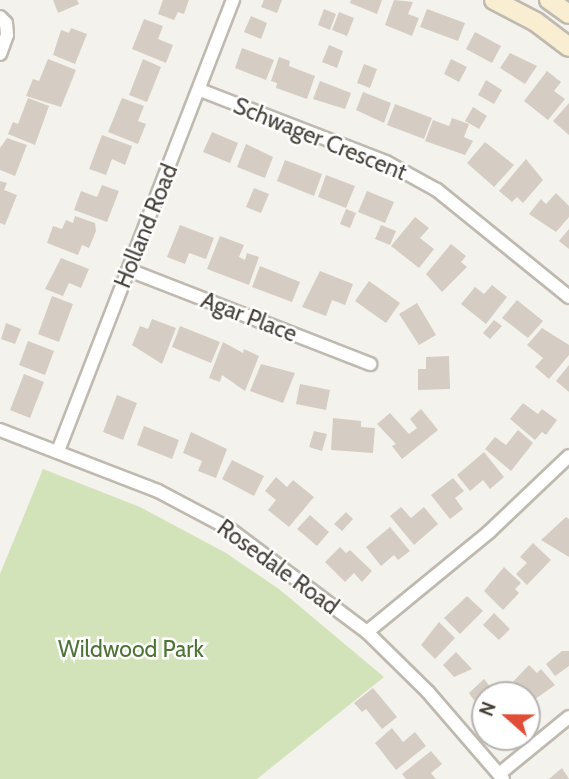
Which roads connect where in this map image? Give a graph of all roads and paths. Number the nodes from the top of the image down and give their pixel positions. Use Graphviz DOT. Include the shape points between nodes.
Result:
graph roads {
  1 [pos="233,0"];
  2 [pos="494,0"];
  3 [pos="549,0"];
  4 [pos="569,14"];
  5 [pos="0,17"];
  6 [pos="569,47"];
  7 [pos="0,54"];
  8 [pos="200,90"];
  9 [pos="129,270"];
  10 [pos="569,297"];
  11 [pos="370,364"];
  12 [pos="0,430"];
  13 [pos="58,451"];
  14 [pos="569,456"];
  15 [pos="367,632"];
  16 [pos="569,718"];
  17 [pos="501,776"];
  1 -- 8 [label="street, Holland Road"];
  2 -- 6 [label="main road" via="536,22"];
  3 -- 4 [label="main road"];
  5 -- 7 [label="street" via="7,35"];
  8 -- 9 [label="street, Holland Road"];
  8 -- 10 [label="street, Schwager Crescent" via="396,167 437,190"];
  9 -- 11 [label="street, Agar Place"];
  9 -- 13 [label="street, Holland Road"];
  12 -- 13 [label="street, Rosedale Road"];
  13 -- 15 [label="street, Rosedale Road" via="158,491 228,528"];
  14 -- 15 [label="street" via="489,532"];
  15 -- 17 [label="street, Rosedale Road"];
  16 -- 17 [label="street"];
}
